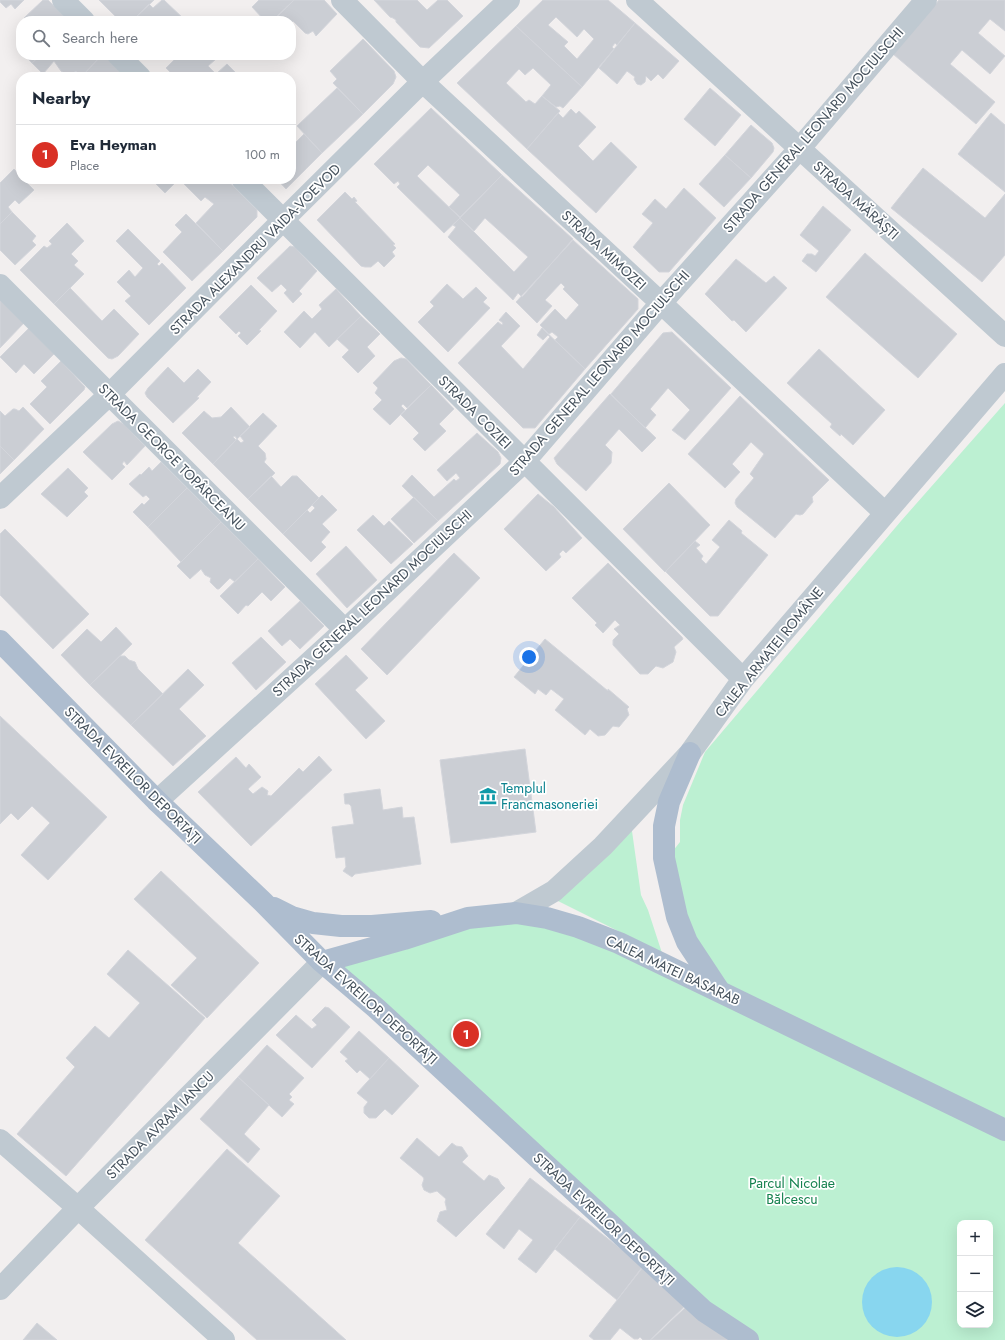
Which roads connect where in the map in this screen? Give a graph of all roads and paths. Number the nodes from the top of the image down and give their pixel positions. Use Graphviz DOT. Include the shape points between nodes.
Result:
graph roads {
  1 [pos="63,0"];
  2 [pos="342,0"];
  3 [pos="509,0"];
  4 [pos="637,0"];
  5 [pos="926,0"];
  6 [pos="79,16"];
  7 [pos="123,60"];
  8 [pos="135,72"];
  9 [pos="423,82"];
  10 [pos="800,148"];
  11 [pos="247,184"];
  12 [pos="283,220"];
  13 [pos="0,285"];
  14 [pos="661,303"];
  15 [pos="1005,336"];
  16 [pos="1005,374"];
  17 [pos="110,394"];
  18 [pos="524,462"];
  19 [pos="0,498"];
  20 [pos="885,513"];
  21 [pos="344,630"];
  22 [pos="0,641"];
  23 [pos="743,679"];
  24 [pos="690,753"];
  25 [pos="157,801"];
  26 [pos="263,902"];
  27 [pos="516,912"];
  28 [pos="468,918"];
  29 [pos="322,962"];
  30 [pos="721,993"];
  31 [pos="1005,1130"];
  32 [pos="0,1140"];
  33 [pos="78,1208"];
  34 [pos="0,1289"];
  35 [pos="224,1340"];
  36 [pos="748,1340"];
  1 -- 6 [label="street"];
  2 -- 9 [label="street, STRADA MIMOZEI"];
  3 -- 9 [label="street, STRADA ALEXANDRU VAIDA-VOEVOD"];
  4 -- 10 [label="street, STRADA MĂRĂȘTI"];
  5 -- 10 [label="street, STRADA GENERAL LEONARD MOCIULSCHI"];
  7 -- 8 [label="street"];
  9 -- 12 [label="street, STRADA ALEXANDRU VAIDA-VOEVOD"];
  9 -- 14 [label="street, STRADA MIMOZEI"];
  10 -- 14 [label="street, STRADA GENERAL LEONARD MOCIULSCHI"];
  10 -- 15 [label="street, STRADA MĂRĂȘTI"];
  11 -- 12 [label="street, STRADA COZIEI"];
  12 -- 17 [label="street, STRADA ALEXANDRU VAIDA-VOEVOD"];
  12 -- 18 [label="street, STRADA COZIEI"];
  13 -- 17 [label="street, STRADA GEORGE TOPÂRCEANU"];
  14 -- 18 [label="street, STRADA GENERAL LEONARD MOCIULSCHI"];
  14 -- 20 [label="street, STRADA MIMOZEI"];
  16 -- 20 [label="street, CALEA ARMATEI ROMÂNE"];
  17 -- 19 [label="street, STRADA ALEXANDRU VAIDA-VOEVOD"];
  17 -- 21 [label="street, STRADA GEORGE TOPÂRCEANU"];
  18 -- 21 [label="street, STRADA GENERAL LEONARD MOCIULSCHI"];
  18 -- 23 [label="street, STRADA COZIEI"];
  20 -- 23 [label="street, CALEA ARMATEI ROMÂNE"];
  21 -- 25 [label="street, STRADA GENERAL LEONARD MOCIULSCHI"];
  22 -- 25 [label="main road, STRADA EVREILOR DEPORTAŢI"];
  23 -- 24 [label="street, CALEA ARMATEI ROMÂNE"];
  24 -- 27 [label="street, CALEA ARMATEI ROMÂNE" via="603,846 554,891"];
  24 -- 30 [label="main road" via="669,802 664,826 664,858 677,917 686,942"];
  25 -- 26 [label="main road, STRADA EVREILOR DEPORTAŢI"];
  26 -- 28 [label="main road" via="312,924 372,926"];
  26 -- 29 [label="main road, STRADA EVREILOR DEPORTAŢI"];
  27 -- 28 [label="main road, CALEA MATEI BASARAB"];
  27 -- 30 [label="main road, CALEA MATEI BASARAB" via="547,918 619,943"];
  28 -- 29 [label="main road, CALEA MATEI BASARAB"];
  29 -- 33 [label="street, STRADA AVRAM IANCU"];
  29 -- 36 [label="main road, STRADA EVREILOR DEPORTAŢI" via="376,1008 704,1311"];
  30 -- 31 [label="main road, CALEA MATEI BASARAB"];
  32 -- 33 [label="street"];
  33 -- 34 [label="street, STRADA AVRAM IANCU"];
  33 -- 35 [label="street"];
}
